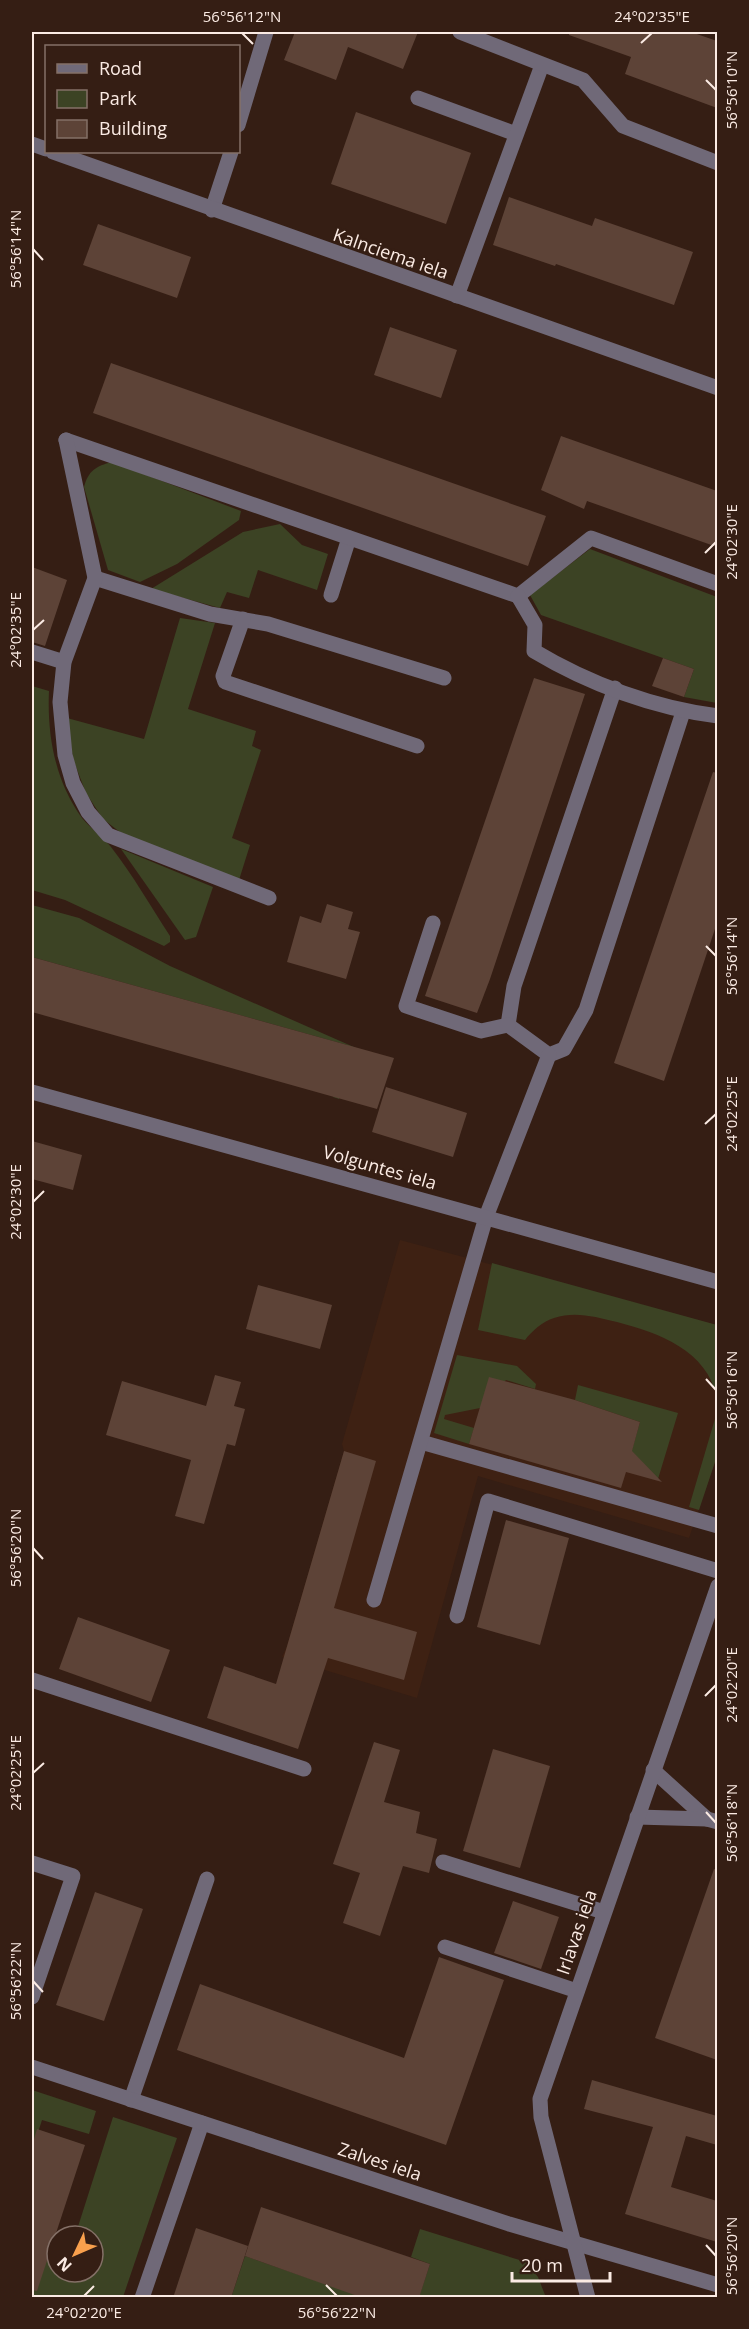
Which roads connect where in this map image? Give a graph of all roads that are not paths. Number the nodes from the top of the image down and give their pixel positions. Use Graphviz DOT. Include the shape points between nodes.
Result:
graph roads {
  1 [pos="267,32"];
  2 [pos="460,32"];
  3 [pos="542,65"];
  4 [pos="418,98"];
  5 [pos="240,119"];
  6 [pos="516,134"];
  7 [pos="56,153"];
  8 [pos="231,153"];
  9 [pos="717,163"];
  10 [pos="212,210"];
  11 [pos="457,296"];
  12 [pos="717,388"];
  13 [pos="350,538"];
  14 [pos="95,578"];
  15 [pos="717,584"];
  16 [pos="331,595"];
  17 [pos="518,596"];
  18 [pos="243,619"];
  19 [pos="32,652"];
  20 [pos="64,662"];
  21 [pos="444,678"];
  22 [pos="615,688"];
  23 [pos="682,712"];
  24 [pos="717,716"];
  25 [pos="417,746"];
  26 [pos="269,898"];
  27 [pos="433,923"];
  28 [pos="508,1025"];
  29 [pos="549,1055"];
  30 [pos="32,1092"];
  31 [pos="486,1217"];
  32 [pos="717,1282"];
  33 [pos="420,1442"];
  34 [pos="717,1526"];
  35 [pos="717,1571"];
  36 [pos="717,1586"];
  37 [pos="374,1600"];
  38 [pos="457,1616"];
  39 [pos="32,1680"];
  40 [pos="304,1769"];
  41 [pos="653,1770"];
  42 [pos="637,1817"];
  43 [pos="712,1821"];
  44 [pos="443,1862"];
  45 [pos="32,1863"];
  46 [pos="207,1879"];
  47 [pos="604,1912"];
  48 [pos="445,1947"];
  49 [pos="577,1991"];
  50 [pos="32,1997"];
  51 [pos="32,2067"];
  52 [pos="131,2100"];
  53 [pos="202,2123"];
  54 [pos="574,2244"];
  55 [pos="717,2285"];
  56 [pos="142,2298"];
  57 [pos="588,2298"];
  1 -- 5 [label="street"];
  2 -- 3 [label="street"];
  3 -- 6 [label="street"];
  3 -- 9 [label="street" via="584,80 623,126"];
  4 -- 6 [label="street"];
  6 -- 11 [label="street"];
  7 -- 10 [label="street, Kalnciema iela"];
  8 -- 10 [label="street"];
  10 -- 11 [label="street, Kalnciema iela"];
  11 -- 12 [label="street, Kalnciema iela"];
  13 -- 14 [label="street" via="66,440"];
  13 -- 16 [label="street"];
  13 -- 17 [label="street"];
  14 -- 18 [label="street" via="210,614"];
  14 -- 20 [label="street"];
  15 -- 17 [label="street" via="591,538"];
  17 -- 22 [label="street" via="536,625 534,651 570,672"];
  18 -- 21 [label="street"];
  18 -- 25 [label="street" via="223,676 225,682"];
  19 -- 20 [label="street"];
  20 -- 26 [label="street" via="59,712 65,755 88,812 108,835 124,844"];
  22 -- 23 [label="street"];
  22 -- 28 [label="street" via="514,987"];
  23 -- 24 [label="street"];
  23 -- 29 [label="street" via="586,1010 564,1049"];
  27 -- 28 [label="street" via="406,1006 481,1031"];
  28 -- 29 [label="street"];
  29 -- 31 [label="street"];
  30 -- 31 [label="street, Volguntes iela"];
  31 -- 32 [label="street, Volguntes iela"];
  31 -- 33 [label="street"];
  33 -- 34 [label="street"];
  33 -- 37 [label="street"];
  35 -- 38 [label="street" via="488,1502"];
  36 -- 41 [label="street, Irlavas iela"];
  39 -- 40 [label="street"];
  41 -- 42 [label="street, Irlavas iela"];
  41 -- 43 [label="street"];
  42 -- 43 [label="street"];
  42 -- 47 [label="street, Irlavas iela"];
  44 -- 47 [label="street"];
  45 -- 50 [label="street" via="73,1876"];
  46 -- 52 [label="street"];
  47 -- 49 [label="street, Irlavas iela"];
  48 -- 49 [label="street"];
  49 -- 54 [label="street, Irlavas iela" via="540,2099 541,2117"];
  51 -- 52 [label="street, Zalves iela"];
  52 -- 53 [label="street, Zalves iela"];
  53 -- 54 [label="street, Zalves iela"];
  53 -- 56 [label="street"];
  54 -- 55 [label="street, Zalves iela"];
  54 -- 57 [label="street, Irlavas iela"];
}
